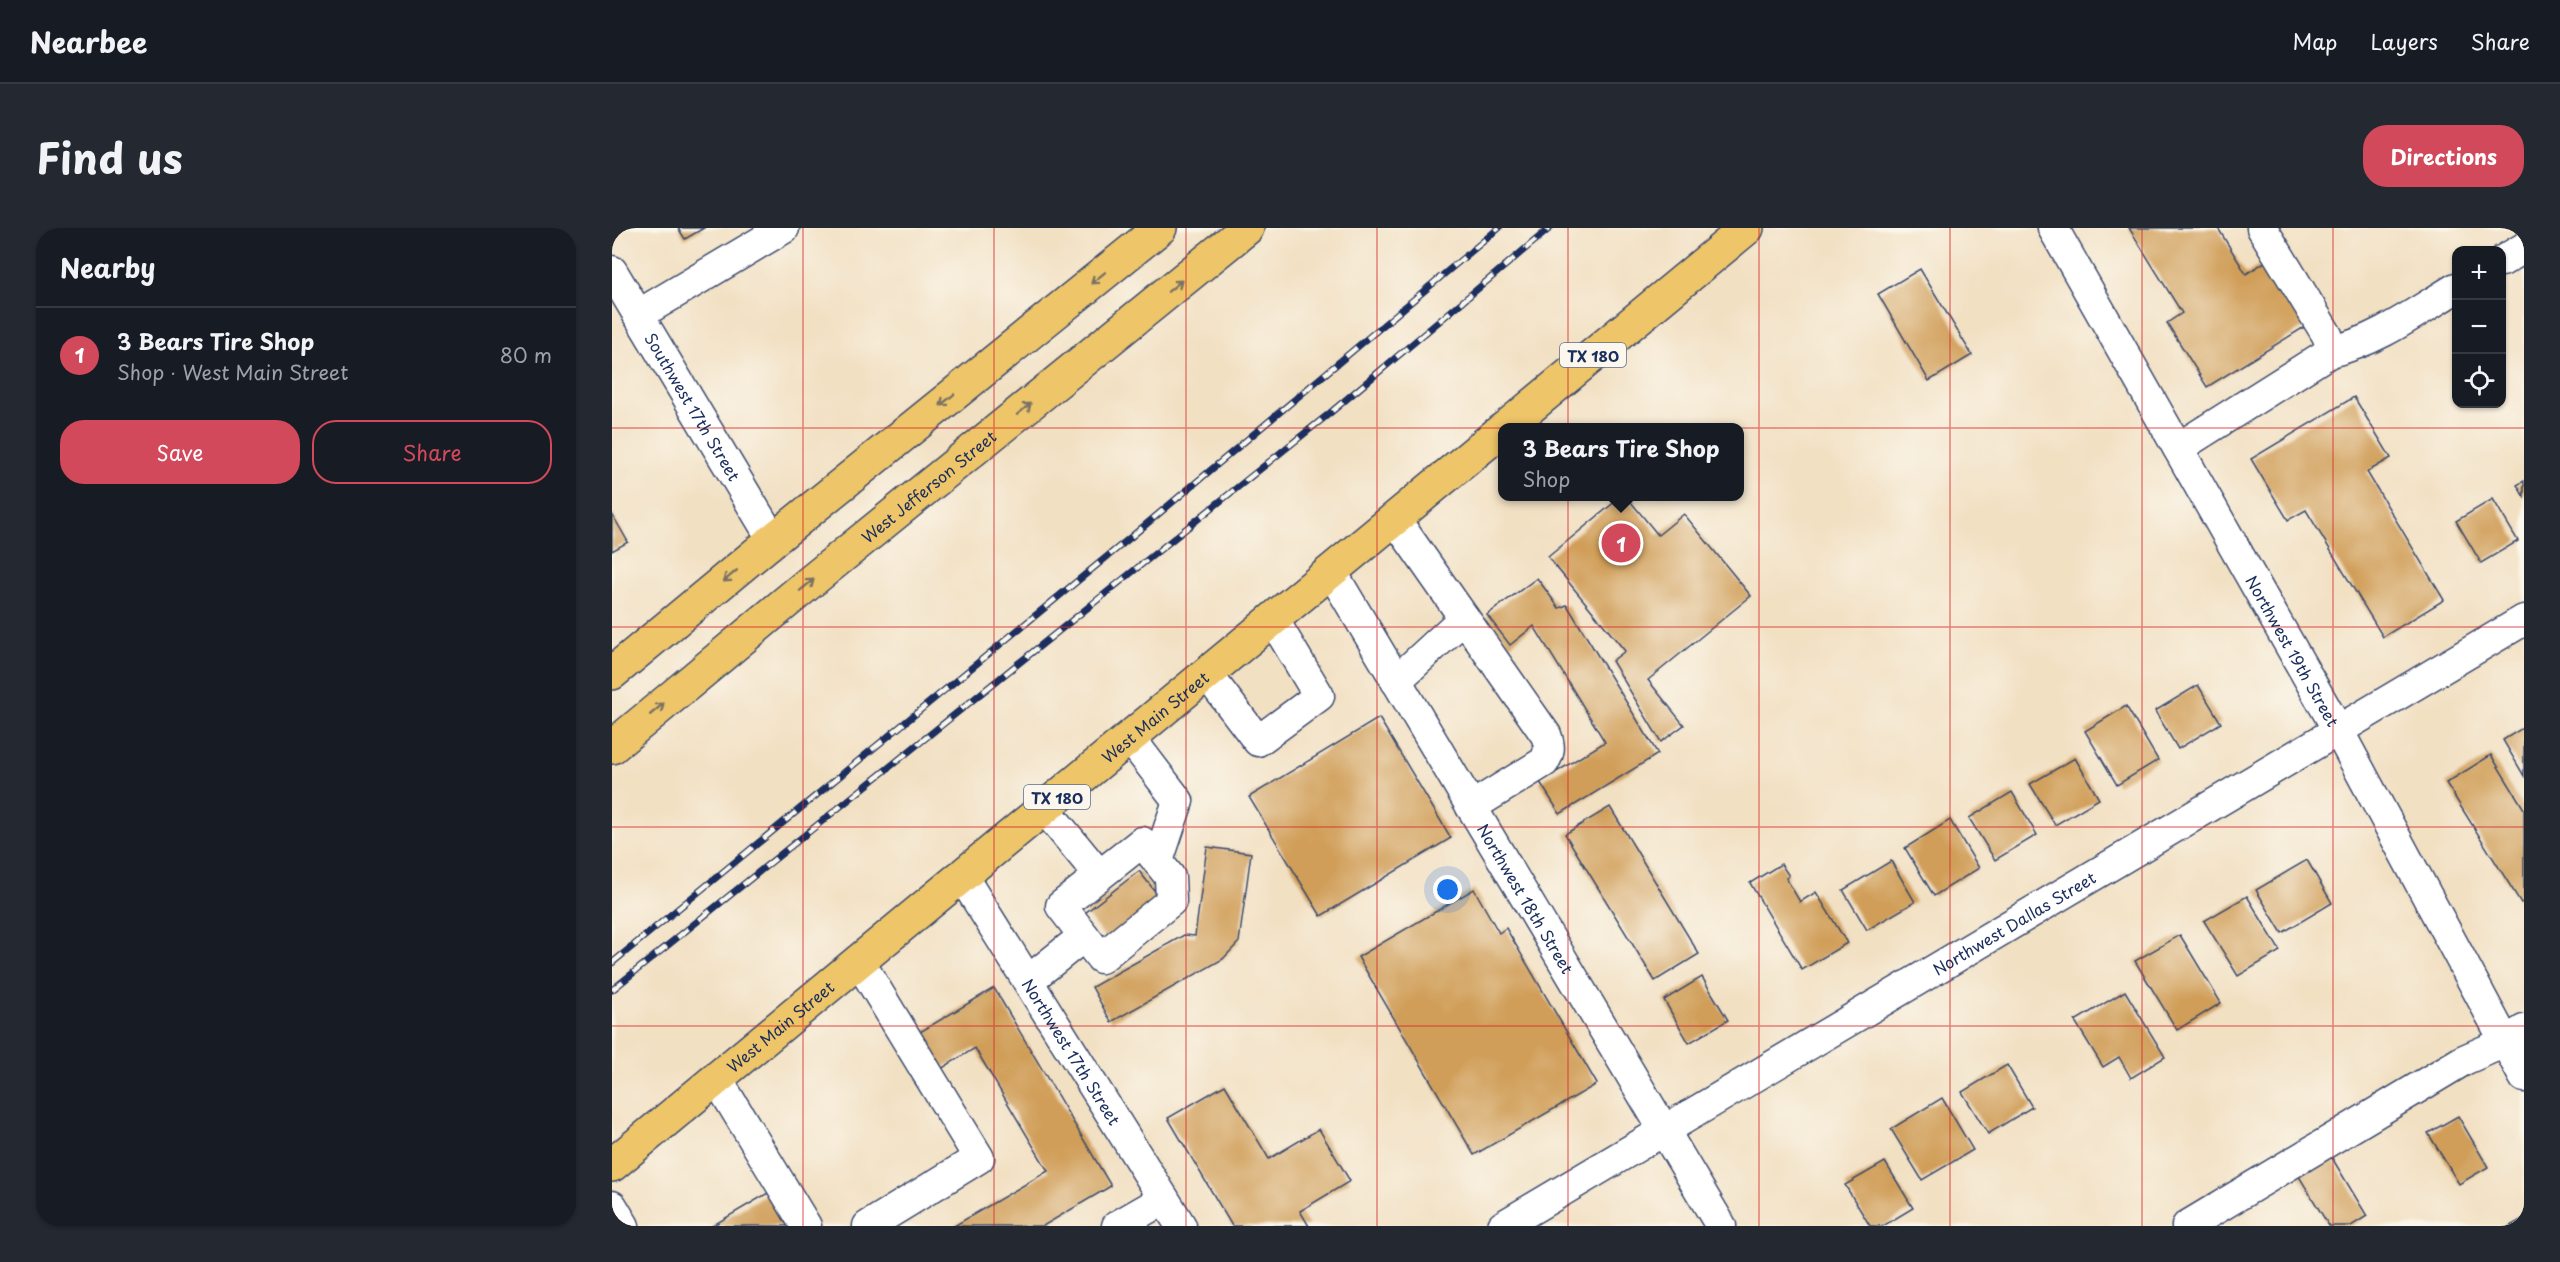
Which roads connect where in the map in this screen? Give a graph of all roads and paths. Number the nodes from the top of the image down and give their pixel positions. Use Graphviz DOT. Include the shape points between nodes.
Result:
graph roads {
  1 [pos="784,228"];
  2 [pos="1246,228"];
  3 [pos="1747,228"];
  4 [pos="2053,228"];
  5 [pos="2262,228"];
  6 [pos="1143,234"];
  7 [pos="2524,248"];
  8 [pos="2506,259"];
  9 [pos="612,271"];
  10 [pos="2452,291"];
  11 [pos="638,315"];
  12 [pos="2330,352"];
  13 [pos="1511,423"];
  14 [pos="1498,434"];
  15 [pos="2178,448"];
  16 [pos="1395,519"];
  17 [pos="772,540"];
  18 [pos="1331,571"];
  19 [pos="1464,618"];
  20 [pos="1273,619"];
  21 [pos="2524,620"];
  22 [pos="612,673"];
  23 [pos="1207,674"];
  24 [pos="1396,681"];
  25 [pos="2338,730"];
  26 [pos="1130,738"];
  27 [pos="612,747"];
  28 [pos="1471,807"];
  29 [pos="1044,808"];
  30 [pos="1158,861"];
  31 [pos="1099,875"];
  32 [pos="962,876"];
  33 [pos="1084,936"];
  34 [pos="859,961"];
  35 [pos="1029,980"];
  36 [pos="2515,1036"];
  37 [pos="2524,1077"];
  38 [pos="717,1079"];
  39 [pos="1664,1131"];
  40 [pos="612,1166"];
  41 [pos="1164,1198"];
  42 [pos="612,1206"];
  43 [pos="624,1226"];
  44 [pos="806,1226"];
  45 [pos="868,1226"];
  46 [pos="1117,1226"];
  47 [pos="1181,1226"];
  48 [pos="1503,1226"];
  49 [pos="1721,1226"];
  50 [pos="2187,1226"];
  1 -- 11 [label="street"];
  27 -- 2 [label="main road, West Jefferson Street, one-way"];
  3 -- 13 [label="main road, West Main Street / TX 180"];
  4 -- 15 [label="street, Northwest 19th Street"];
  5 -- 12 [label="street" via="2327,335"];
  6 -- 17 [label="main road, one-way"];
  7 -- 8 [label="street"];
  9 -- 11 [label="street, Southwest 17th Street"];
  10 -- 12 [label="street" via="2372,338"];
  11 -- 17 [label="street, Southwest 17th Street"];
  12 -- 15 [label="street"];
  14 -- 16 [label="main road, West Main Street / TX 180"];
  15 -- 25 [label="street, Northwest 19th Street"];
  16 -- 18 [label="main road, West Main Street / TX 180"];
  16 -- 19 [label="street"];
  17 -- 22 [label="main road, one-way"];
  18 -- 20 [label="main road, West Main Street / TX 180"];
  18 -- 24 [label="street, Northwest 18th Street"];
  19 -- 24 [label="street"];
  19 -- 28 [label="street" via="1550,745 1544,762"];
  20 -- 23 [label="main road, West Main Street / TX 180"];
  20 -- 23 [label="street" via="1319,696 1258,741"];
  21 -- 25 [label="street, Northwest Dallas Street"];
  23 -- 26 [label="main road, West Main Street / TX 180"];
  24 -- 28 [label="street, Northwest 18th Street"];
  25 -- 36 [label="street, Northwest 19th Street"];
  25 -- 39 [label="street, Northwest Dallas Street"];
  26 -- 29 [label="main road, West Main Street / TX 180"];
  26 -- 30 [label="street" via="1178,801"];
  28 -- 39 [label="street, Northwest 18th Street"];
  29 -- 31 [label="street"];
  29 -- 32 [label="main road, West Main Street / TX 180"];
  30 -- 31 [label="street" via="1142,842"];
  30 -- 33 [label="street" via="1170,877 1171,901 1101,958"];
  31 -- 33 [label="street" via="1061,906"];
  32 -- 34 [label="main road, West Main Street / TX 180"];
  32 -- 35 [label="street, Northwest 17th Street"];
  33 -- 35 [label="street"];
  34 -- 38 [label="main road, West Main Street / TX 180"];
  34 -- 45 [label="street" via="980,1158"];
  35 -- 41 [label="street, Northwest 17th Street"];
  36 -- 37 [label="street, Northwest 19th Street"];
  36 -- 50 [label="street" via="2464,1060"];
  38 -- 40 [label="main road, West Main Street / TX 180"];
  38 -- 44 [label="street"];
  39 -- 48 [label="street, Northwest Dallas Street"];
  39 -- 49 [label="street, Northwest 18th Street"];
  41 -- 46 [label="street"];
  41 -- 47 [label="street, Northwest 17th Street"];
  42 -- 43 [label="street"];
}
